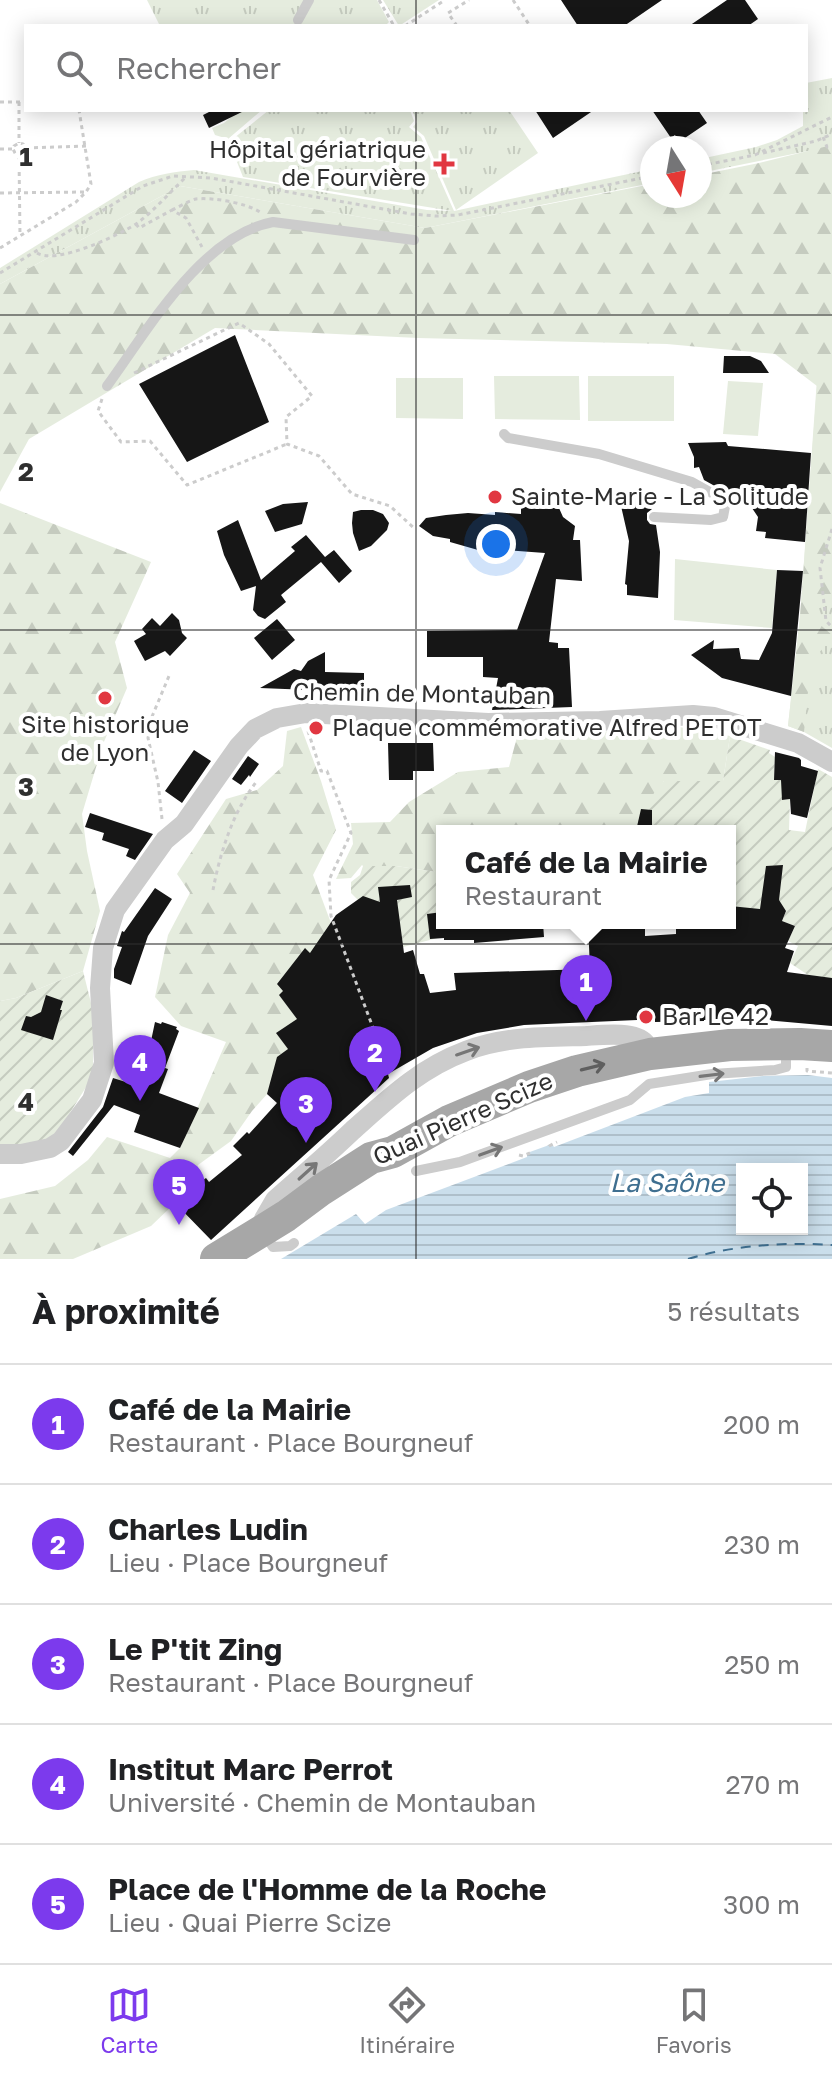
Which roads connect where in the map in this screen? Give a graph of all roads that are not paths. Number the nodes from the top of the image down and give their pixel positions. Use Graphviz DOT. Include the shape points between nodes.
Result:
graph roads {
  1 [pos="309,0"];
  2 [pos="298,20"];
  3 [pos="414,240"];
  4 [pos="107,386"];
  5 [pos="504,434"];
  6 [pos="654,517"];
  7 [pos="832,762"];
  8 [pos="787,1044"];
  9 [pos="832,1046"];
  10 [pos="650,1054"];
  11 [pos="0,1154"];
  12 [pos="416,1171"];
  13 [pos="262,1231"];
  14 [pos="294,1243"];
  15 [pos="216,1259"];
  1 -- 2 [label="lane"];
  3 -- 4 [label="lane" via="273,222 255,225 187,276"];
  5 -- 6 [label="lane" via="599,454 692,482 726,501 723,517 711,520"];
  7 -- 11 [label="street, Chemin de Montauban" via="798,743 693,715 488,723 332,713 268,721 239,746 115,910 103,948 100,988 104,1063 92,1100 50,1148"];
  8 -- 9 [label="main road, Quai Pierre Scize"];
  8 -- 10 [label="main road, Quai Pierre Scize"];
  12 -- 8 [label="lane, one-way" via="460,1162 630,1100 649,1084 786,1067"];
  13 -- 10 [label="main road, Quai Pierre Scize, one-way" via="371,1158 393,1152 449,1121 529,1087"];
  13 -- 10 [label="street, one-way" via="275,1200 376,1108 435,1064 515,1039 636,1037"];
  13 -- 14 [label="lane" via="273,1247"];
  13 -- 15 [label="main road, Quai Pierre Scize"];
}
